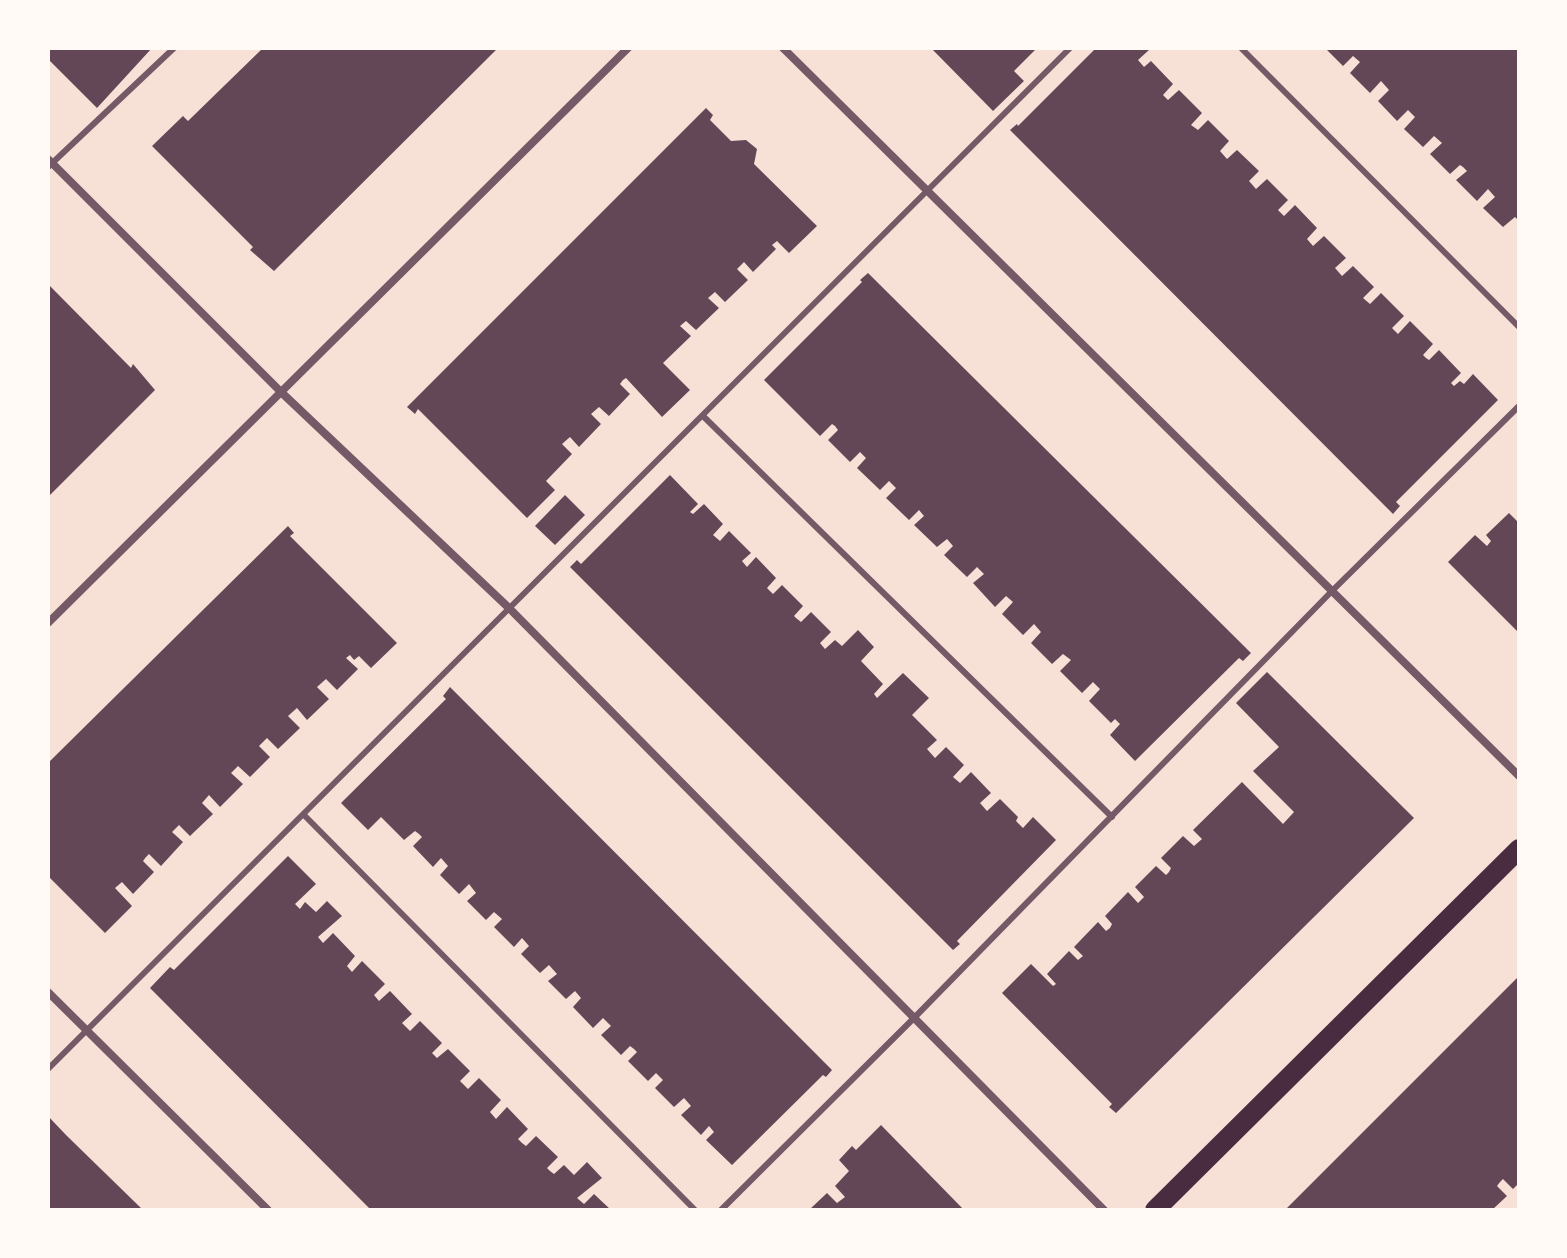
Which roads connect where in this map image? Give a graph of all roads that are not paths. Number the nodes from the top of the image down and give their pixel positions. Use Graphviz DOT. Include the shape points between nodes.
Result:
graph roads {
  1 [pos="174,48"];
  2 [pos="628,48"];
  3 [pos="783,48"];
  4 [pos="1070,48"];
  5 [pos="1241,48"];
  6 [pos="49,163"];
  7 [pos="926,189"];
  8 [pos="1519,327"];
  9 [pos="281,392"];
  10 [pos="1519,406"];
  11 [pos="703,416"];
  12 [pos="1332,591"];
  13 [pos="510,609"];
  14 [pos="48,623"];
  15 [pos="1519,776"];
  16 [pos="304,815"];
  17 [pos="1112,817"];
  18 [pos="1519,849"];
  19 [pos="48,992"];
  20 [pos="914,1018"];
  21 [pos="87,1031"];
  22 [pos="48,1069"];
  23 [pos="268,1210"];
  24 [pos="695,1210"];
  25 [pos="721,1210"];
  26 [pos="1104,1210"];
  27 [pos="1155,1210"];
  1 -- 6 [label="lane"];
  2 -- 9 [label="street"];
  3 -- 7 [label="street"];
  4 -- 7 [label="lane"];
  5 -- 8 [label="lane"];
  6 -- 9 [label="street"];
  7 -- 11 [label="lane"];
  7 -- 12 [label="street"];
  9 -- 13 [label="street"];
  9 -- 14 [label="street"];
  10 -- 12 [label="lane"];
  11 -- 13 [label="lane"];
  11 -- 17 [label="lane"];
  12 -- 15 [label="street"];
  12 -- 17 [label="lane"];
  13 -- 16 [label="lane"];
  13 -- 20 [label="street"];
  16 -- 21 [label="lane"];
  16 -- 24 [label="lane"];
  17 -- 20 [label="lane"];
  18 -- 27 [label="main road"];
  19 -- 21 [label="street"];
  20 -- 25 [label="lane"];
  20 -- 26 [label="street"];
  21 -- 22 [label="lane"];
  21 -- 23 [label="street"];
}
